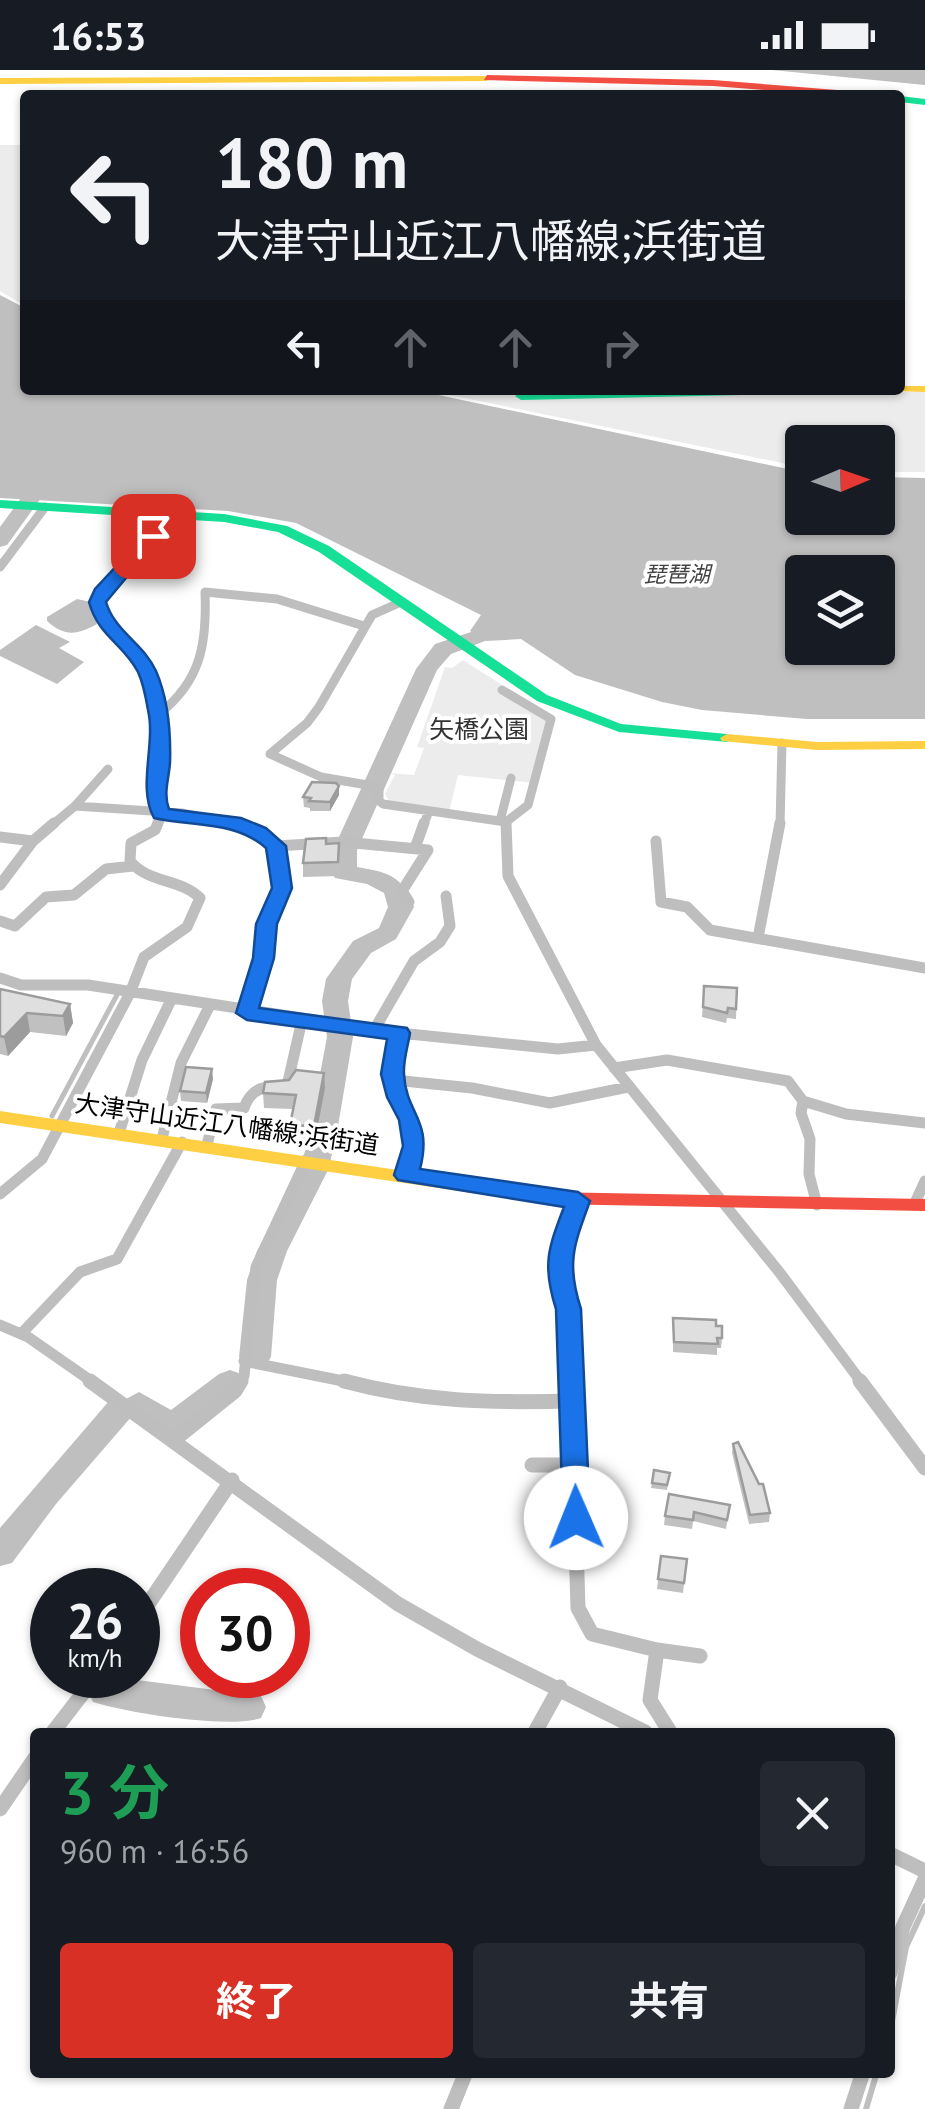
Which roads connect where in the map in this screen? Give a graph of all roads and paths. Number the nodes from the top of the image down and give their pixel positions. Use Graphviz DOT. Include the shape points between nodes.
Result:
graph roads {
  1 [pos="0,81"];
  2 [pos="798,90"];
  3 [pos="572,395"];
  4 [pos="521,396"];
  5 [pos="3,506"];
  6 [pos="42,507"];
  7 [pos="162,524"];
  8 [pos="0,567"];
  9 [pos="401,602"];
  10 [pos="364,626"];
  11 [pos="502,690"];
  12 [pos="159,714"];
  13 [pos="782,743"];
  14 [pos="925,745"];
  15 [pos="108,769"];
  16 [pos="512,778"];
  17 [pos="75,806"];
  18 [pos="430,811"];
  19 [pos="160,814"];
  20 [pos="503,822"];
  21 [pos="0,837"];
  22 [pos="33,841"];
  23 [pos="656,841"];
  24 [pos="276,846"];
  25 [pos="416,848"];
  26 [pos="133,866"];
  27 [pos="0,885"];
  28 [pos="446,896"];
  29 [pos="409,902"];
  30 [pos="0,922"];
  31 [pos="758,938"];
  32 [pos="925,968"];
  33 [pos="0,978"];
  34 [pos="130,993"];
  35 [pos="172,1000"];
  36 [pos="209,1007"];
  37 [pos="247,1013"];
  38 [pos="302,1020"];
  39 [pos="338,1025"];
  40 [pos="374,1030"];
  41 [pos="399,1033"];
  42 [pos="596,1044"];
  43 [pos="614,1068"];
  44 [pos="394,1080"];
  45 [pos="628,1086"];
  46 [pos="803,1101"];
  47 [pos="0,1116"];
  48 [pos="925,1123"];
  49 [pos="60,1126"];
  50 [pos="119,1133"];
  51 [pos="162,1139"];
  52 [pos="182,1142"];
  53 [pos="208,1145"];
  54 [pos="314,1161"];
  55 [pos="406,1175"];
  56 [pos="925,1181"];
  57 [pos="0,1194"];
  58 [pos="578,1201"];
  59 [pos="725,1204"];
  60 [pos="817,1205"];
  61 [pos="919,1205"];
  62 [pos="0,1325"];
  63 [pos="21,1334"];
  64 [pos="244,1361"];
  65 [pos="571,1400"];
  66 [pos="174,1440"];
  67 [pos="920,1451"];
  68 [pos="532,1465"];
  69 [pos="575,1465"];
  70 [pos="925,1468"];
  71 [pos="232,1480"];
  72 [pos="160,1587"];
  73 [pos="657,1650"];
  74 [pos="700,1656"];
  75 [pos="560,1687"];
  76 [pos="79,1698"];
  77 [pos="55,1728"];
  78 [pos="536,1728"];
  79 [pos="637,1728"];
  80 [pos="668,1728"];
  81 [pos="30,1765"];
  82 [pos="0,1809"];
  83 [pos="895,1856"];
  84 [pos="925,1871"];
  85 [pos="925,1879"];
  86 [pos="895,1956"];
  87 [pos="463,2078"];
  88 [pos="861,2078"];
  89 [pos="450,2109"];
  90 [pos="851,2109"];
  1 -- 2 [label="main road" via="564,77"];
  3 -- 4 [label="main road"];
  5 -- 6 [label="main road"];
  6 -- 8 [label="street"];
  6 -- 9 [label="main road" via="224,518 282,529"];
  7 -- 12 [label="street" via="98,602 103,622 146,669"];
  9 -- 10 [label="street" via="372,614"];
  9 -- 13 [label="main road" via="542,698 586,718 656,734"];
  10 -- 12 [label="street" via="277,600 205,592 204,659"];
  10 -- 18 [label="street" via="320,707 270,754 321,777 374,786 383,804"];
  11 -- 20 [label="street" via="551,720 528,804"];
  12 -- 19 [label="street"];
  13 -- 14 [label="main road"];
  13 -- 31 [label="street" via="777,828"];
  15 -- 17 [label="street"];
  16 -- 20 [label="street"];
  17 -- 19 [label="street"];
  17 -- 22 [label="street"];
  18 -- 20 [label="street"];
  18 -- 25 [label="street"];
  19 -- 24 [label="street" via="234,822"];
  19 -- 26 [label="street" via="155,830 128,848"];
  20 -- 42 [label="street" via="508,876"];
  21 -- 22 [label="street"];
  22 -- 27 [label="street"];
  23 -- 31 [label="street" via="661,902 687,906 717,933"];
  24 -- 25 [label="street" via="347,842"];
  24 -- 37 [label="street" via="282,888 266,924"];
  25 -- 29 [label="street" via="428,850 402,891"];
  26 -- 30 [label="street" via="106,868 71,898 46,897 14,926"];
  26 -- 34 [label="street" via="145,876 191,888 200,898 187,926 144,957"];
  28 -- 40 [label="street" via="450,926 414,960"];
  31 -- 32 [label="street"];
  33 -- 34 [label="street"];
  34 -- 35 [label="street"];
  34 -- 49 [label="street"];
  35 -- 36 [label="street"];
  35 -- 50 [label="street" via="142,1060"];
  36 -- 37 [label="street"];
  36 -- 51 [label="street" via="181,1063"];
  37 -- 38 [label="street"];
  38 -- 39 [label="street"];
  38 -- 53 [label="street" via="287,1086 256,1086 244,1108 216,1109"];
  39 -- 40 [label="street"];
  40 -- 41 [label="street"];
  41 -- 42 [label="street" via="558,1049"];
  41 -- 44 [label="street"];
  42 -- 43 [label="street"];
  43 -- 45 [label="street"];
  43 -- 46 [label="street" via="676,1061 788,1081"];
  44 -- 45 [label="street" via="550,1102"];
  44 -- 55 [label="street" via="414,1146"];
  45 -- 59 [label="street"];
  46 -- 48 [label="street" via="846,1114"];
  46 -- 60 [label="street"];
  47 -- 49 [label="main road, 大津守山近江八幡線;浜街道"];
  49 -- 50 [label="main road, 大津守山近江八幡線;浜街道"];
  49 -- 57 [label="street" via="42,1159"];
  50 -- 51 [label="main road, 大津守山近江八幡線;浜街道"];
  51 -- 52 [label="main road, 大津守山近江八幡線;浜街道"];
  52 -- 53 [label="main road, 大津守山近江八幡線;浜街道"];
  52 -- 63 [label="street" via="117,1259 80,1272"];
  53 -- 54 [label="main road, 大津守山近江八幡線;浜街道"];
  54 -- 55 [label="main road, 大津守山近江八幡線;浜街道"];
  54 -- 64 [label="street" via="256,1268"];
  55 -- 58 [label="main road, 大津守山近江八幡線;浜街道"];
  56 -- 61 [label="street"];
  58 -- 59 [label="main road, 大津守山近江八幡線;浜街道"];
  58 -- 65 [label="street" via="560,1252"];
  59 -- 60 [label="main road, 大津守山近江八幡線;浜街道"];
  59 -- 67 [label="street"];
  60 -- 61 [label="main road, 大津守山近江八幡線;浜街道"];
  62 -- 63 [label="street"];
  63 -- 66 [label="street"];
  64 -- 65 [label="street" via="400,1396 474,1403"];
  64 -- 66 [label="street" via="235,1391"];
  65 -- 69 [label="street"];
  66 -- 71 [label="street"];
  67 -- 70 [label="street"];
  68 -- 69 [label="street"];
  69 -- 73 [label="street" via="580,1617 592,1634"];
  71 -- 72 [label="street"];
  71 -- 75 [label="street" via="398,1604"];
  73 -- 74 [label="street"];
  73 -- 80 [label="street" via="650,1700"];
  75 -- 78 [label="street"];
  75 -- 79 [label="street"];
  76 -- 77 [label="street"];
  81 -- 82 [label="street"];
  83 -- 84 [label="street"];
  85 -- 86 [label="street"];
  87 -- 89 [label="street"];
  88 -- 90 [label="street"];
}
